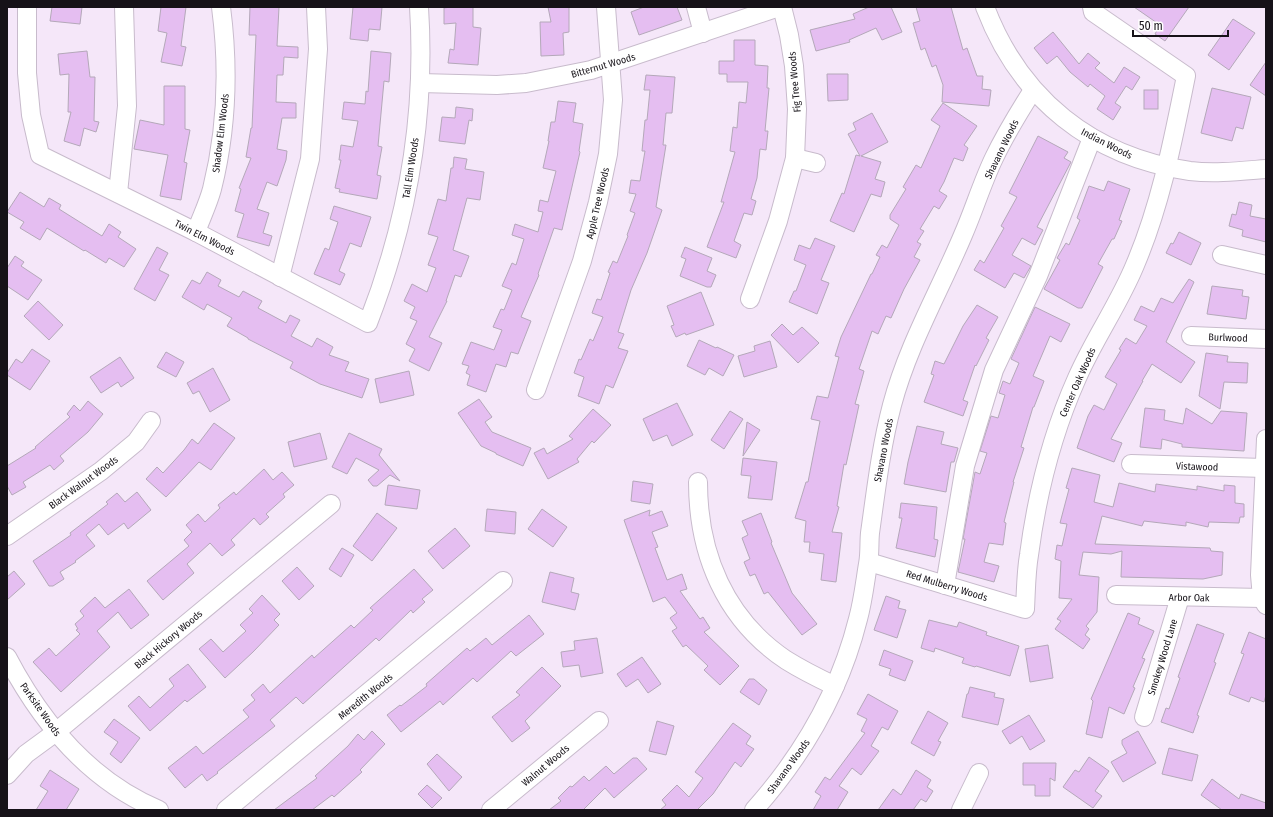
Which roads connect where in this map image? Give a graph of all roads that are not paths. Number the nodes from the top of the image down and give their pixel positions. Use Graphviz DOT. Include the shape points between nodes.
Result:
graph roads {
  1 [pos="27,7"];
  2 [pos="124,7"];
  3 [pos="221,7"];
  4 [pos="316,7"];
  5 [pos="419,7"];
  6 [pos="606,7"];
  7 [pos="696,7"];
  8 [pos="780,7"];
  9 [pos="985,7"];
  10 [pos="1092,7"];
  11 [pos="702,33"];
  12 [pos="610,65"];
  13 [pos="420,83"];
  14 [pos="1034,90"];
  15 [pos="1092,138"];
  16 [pos="795,158"];
  17 [pos="816,163"];
  18 [pos="1167,167"];
  19 [pos="1266,169"];
  20 [pos="118,193"];
  21 [pos="196,232"];
  22 [pos="1222,254"];
  23 [pos="1266,265"];
  24 [pos="280,277"];
  25 [pos="750,300"];
  26 [pos="368,323"];
  27 [pos="1191,336"];
  28 [pos="1266,339"];
  29 [pos="536,390"];
  30 [pos="151,421"];
  31 [pos="1266,439"];
  32 [pos="1131,464"];
  33 [pos="1264,468"];
  34 [pos="698,482"];
  35 [pos="331,504"];
  36 [pos="1264,512"];
  37 [pos="7,536"];
  38 [pos="868,562"];
  39 [pos="504,581"];
  40 [pos="945,585"];
  41 [pos="1116,595"];
  42 [pos="1180,597"];
  43 [pos="1264,601"];
  44 [pos="1025,609"];
  45 [pos="7,657"];
  46 [pos="835,686"];
  47 [pos="1144,717"];
  48 [pos="599,721"];
  49 [pos="56,732"];
  50 [pos="980,773"];
  51 [pos="7,776"];
  52 [pos="159,810"];
  53 [pos="226,810"];
  54 [pos="491,810"];
  55 [pos="754,810"];
  56 [pos="961,810"];
  1 -- 20 [label="street, Twin Elm Woods" via="26,73 31,115 40,155"];
  2 -- 20 [label="street" via="128,106"];
  3 -- 21 [label="street, Shadow Elm Woods" via="226,60 225,105 211,190"];
  4 -- 24 [label="street" via="318,49 310,159"];
  5 -- 13 [label="street, Tall Elm Woods"];
  6 -- 12 [label="street, Apple Tree Woods"];
  7 -- 11 [label="street"];
  8 -- 11 [label="street, Bitternut Woods"];
  8 -- 16 [label="street, Fig Tree Woods" via="789,35 794,66 797,109"];
  9 -- 14 [label="street, Indian Woods" via="1004,49"];
  10 -- 18 [label="street, Center Oak Woods" via="1093,12 1186,76"];
  11 -- 12 [label="street, Bitternut Woods"];
  12 -- 13 [label="street, Bitternut Woods" via="526,83"];
  12 -- 29 [label="street, Apple Tree Woods" via="612,107 608,154 598,202 582,261"];
  13 -- 26 [label="street, Tall Elm Woods" via="414,155 399,230"];
  14 -- 15 [label="street, Indian Woods" via="1070,124"];
  14 -- 38 [label="street, Shavano Woods" via="994,158 963,235 915,338 892,405 878,470"];
  15 -- 18 [label="street, Indian Woods" via="1115,150"];
  15 -- 40 [label="street" via="1038,276 994,370 965,466"];
  16 -- 17 [label="street"];
  16 -- 25 [label="street, Fig Tree Woods" via="778,221"];
  18 -- 19 [label="street, Indian Woods" via="1217,172"];
  18 -- 44 [label="street, Center Oak Woods" via="1154,215 1135,266 1077,377 1055,435 1037,503 1028,556"];
  20 -- 21 [label="street, Twin Elm Woods"];
  21 -- 24 [label="street, Twin Elm Woods"];
  22 -- 23 [label="street"];
  24 -- 26 [label="street, Twin Elm Woods"];
  27 -- 28 [label="street, Burlwood"];
  30 -- 37 [label="street, Black Walnut Woods" via="136,442 101,471"];
  31 -- 33 [label="street"];
  32 -- 33 [label="street, Vistawood"];
  33 -- 36 [label="street"];
  34 -- 46 [label="street" via="700,524 704,544 710,564 729,601 754,634 770,648 786,660"];
  35 -- 49 [label="street, Black Hickory Woods"];
  36 -- 43 [label="street" via="1260,576"];
  38 -- 40 [label="street, Red Mulberry Woods"];
  38 -- 46 [label="street, Shavano Woods" via="858,618"];
  39 -- 53 [label="street, Meredith Woods"];
  40 -- 44 [label="street, Red Mulberry Woods"];
  41 -- 42 [label="street, Arbor Oak"];
  42 -- 43 [label="street, Arbor Oak"];
  42 -- 47 [label="street, Smokey Wood Lane"];
  45 -- 49 [label="street, Parksite Woods"];
  46 -- 55 [label="street, Shavano Woods" via="800,752"];
  48 -- 54 [label="street, Walnut Woods"];
  49 -- 51 [label="street, Black Hickory Woods" via="26,754"];
  49 -- 52 [label="street, Parksite Woods" via="99,774"];
  50 -- 56 [label="street"];
}
